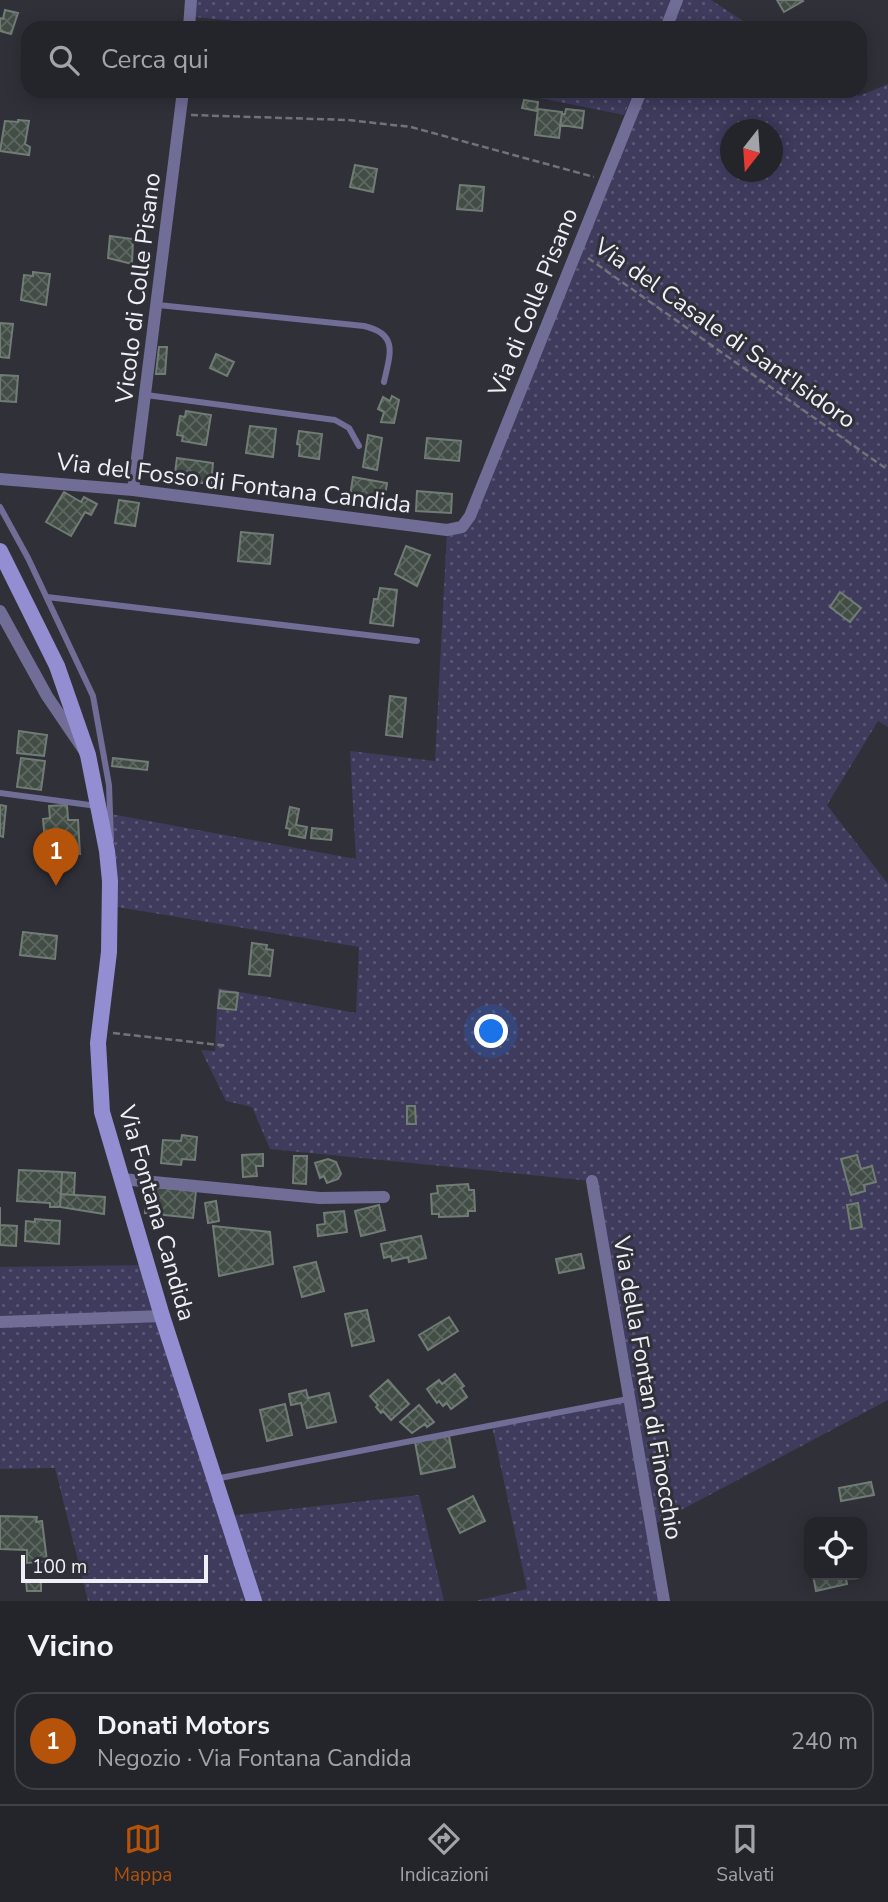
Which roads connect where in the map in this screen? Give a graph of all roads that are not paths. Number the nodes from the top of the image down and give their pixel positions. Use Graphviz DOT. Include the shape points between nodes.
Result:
graph roads {
  1 [pos="191,0"];
  2 [pos="677,0"];
  3 [pos="190,21"];
  4 [pos="669,21"];
  5 [pos="182,98"];
  6 [pos="638,98"];
  7 [pos="158,305"];
  8 [pos="384,382"];
  9 [pos="146,395"];
  10 [pos="359,446"];
  11 [pos="0,480"];
  12 [pos="133,490"];
  13 [pos="0,507"];
  14 [pos="462,527"];
  15 [pos="0,551"];
  16 [pos="47,597"];
  17 [pos="0,611"];
  18 [pos="417,640"];
  19 [pos="88,755"];
  20 [pos="0,793"];
  21 [pos="99,806"];
  22 [pos="108,859"];
  23 [pos="122,1180"];
  24 [pos="592,1181"];
  25 [pos="384,1197"];
  26 [pos="162,1315"];
  27 [pos="0,1322"];
  28 [pos="628,1399"];
  29 [pos="215,1479"];
  30 [pos="254,1601"];
  31 [pos="664,1601"];
  1 -- 3 [label="street"];
  2 -- 4 [label="street"];
  5 -- 7 [label="street, Vicolo di Colle Pisano"];
  6 -- 14 [label="street, Via di Colle Pisano"];
  7 -- 8 [label="lane" via="375,329 387,336 389,344"];
  7 -- 9 [label="street, Vicolo di Colle Pisano"];
  9 -- 10 [label="lane" via="335,420 349,428"];
  9 -- 12 [label="street, Vicolo di Colle Pisano"];
  11 -- 12 [label="street, Via del Fosso di Fontana Candida"];
  12 -- 14 [label="street, Via del Fosso di Fontana Candida" via="447,530"];
  13 -- 16 [label="lane"];
  15 -- 19 [label="main road, Via Fontana Candida" via="57,666"];
  16 -- 18 [label="lane"];
  16 -- 22 [label="lane" via="94,700 111,796"];
  17 -- 19 [label="street" via="51,703"];
  19 -- 21 [label="main road, Via Fontana Candida"];
  20 -- 21 [label="lane"];
  21 -- 22 [label="main road, Via Fontana Candida"];
  22 -- 23 [label="main road, Via Fontana Candida" via="110,943 99,1031 101,1101"];
  23 -- 25 [label="street" via="320,1198"];
  23 -- 26 [label="main road, Via Fontana Candida"];
  24 -- 28 [label="street, Via della Fontan di Finocchio"];
  26 -- 27 [label="street"];
  26 -- 29 [label="main road, Via Fontana Candida"];
  28 -- 29 [label="lane"];
  28 -- 31 [label="street, Via della Fontan di Finocchio"];
  29 -- 30 [label="main road, Via Fontana Candida"];
}
